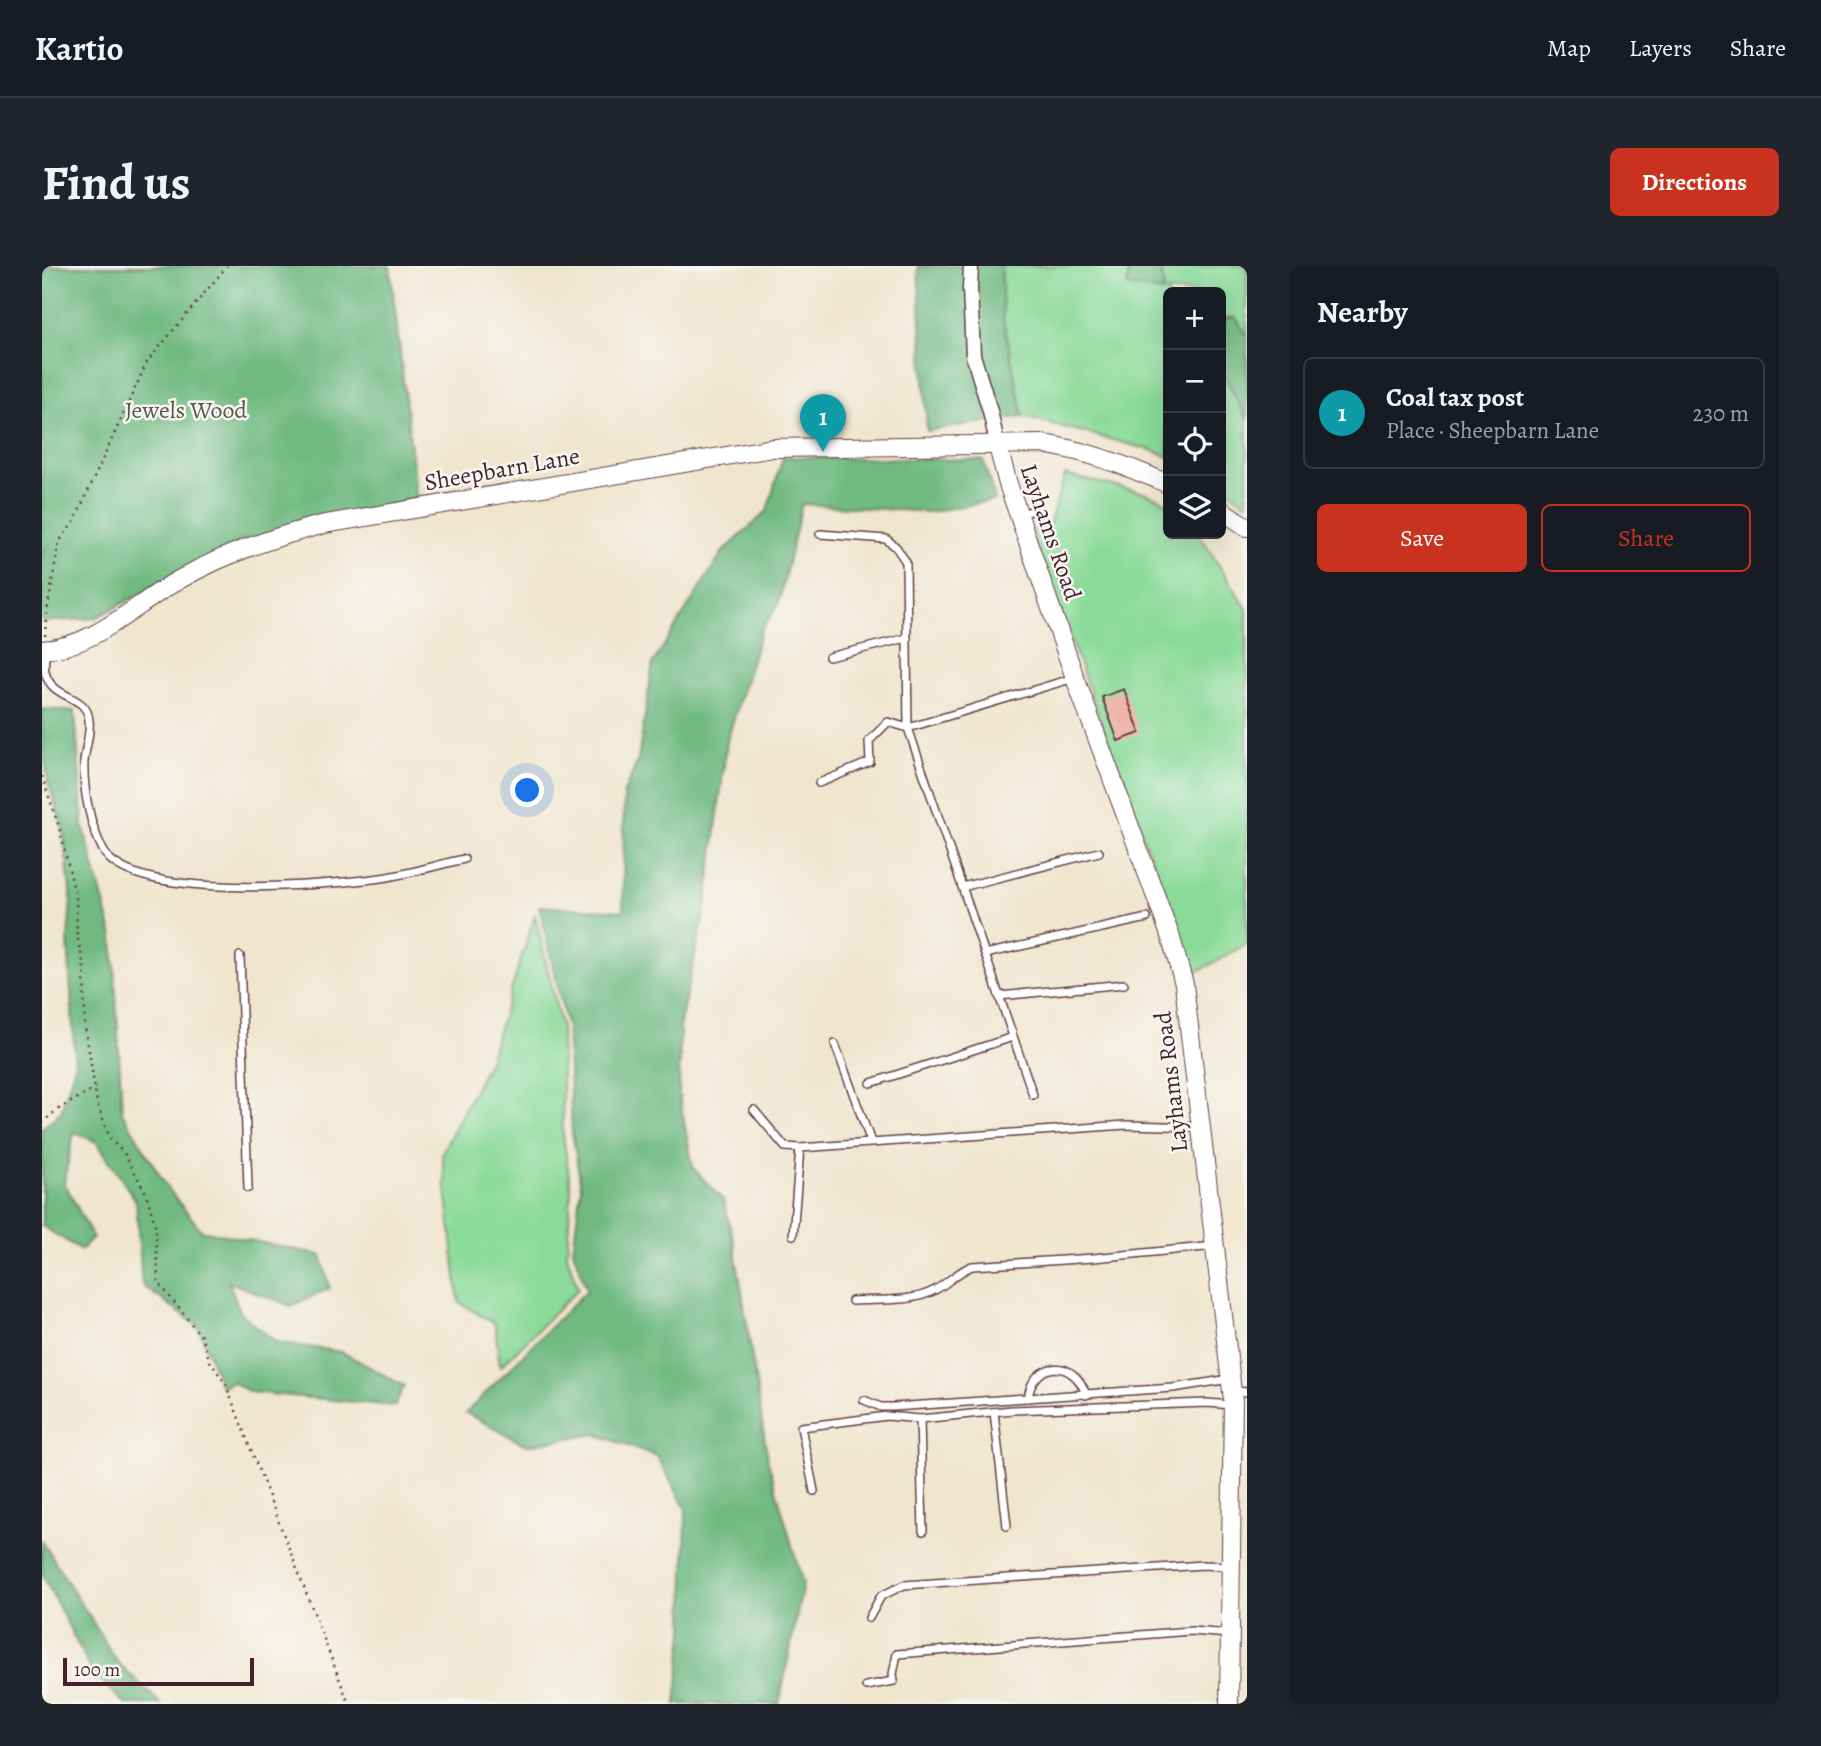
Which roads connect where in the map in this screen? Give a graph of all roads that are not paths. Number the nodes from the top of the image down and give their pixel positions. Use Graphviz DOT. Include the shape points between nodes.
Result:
graph roads {
  1 [pos="971,266"];
  2 [pos="997,443"];
  3 [pos="1163,482"];
  4 [pos="1036,509"];
  5 [pos="1226,513"];
  6 [pos="1018,515"];
  7 [pos="1247,527"];
  8 [pos="820,534"];
  9 [pos="907,638"];
  10 [pos="43,650"];
  11 [pos="829,657"];
  12 [pos="1075,678"];
  13 [pos="908,728"];
  14 [pos="819,783"];
  15 [pos="1099,852"];
  16 [pos="464,859"];
  17 [pos="962,887"];
  18 [pos="1147,918"];
  19 [pos="985,954"];
  20 [pos="240,956"];
  21 [pos="1124,984"];
  22 [pos="999,996"];
  23 [pos="1013,1037"];
  24 [pos="835,1044"];
  25 [pos="871,1083"];
  26 [pos="1033,1095"];
  27 [pos="754,1110"];
  28 [pos="1201,1127"];
  29 [pos="871,1142"];
  30 [pos="800,1148"];
  31 [pos="248,1188"];
  32 [pos="793,1235"];
  33 [pos="1216,1245"];
  34 [pos="852,1301"];
  35 [pos="1236,1392"];
  36 [pos="1086,1395"];
  37 [pos="1028,1398"];
  38 [pos="864,1399"];
  39 [pos="994,1412"];
  40 [pos="920,1419"];
  41 [pos="814,1491"];
  42 [pos="1007,1526"];
  43 [pos="923,1531"];
  44 [pos="1231,1566"];
  45 [pos="869,1618"];
  46 [pos="1230,1634"];
  47 [pos="866,1686"];
  48 [pos="1229,1704"];
  1 -- 2 [label="street" via="973,355"];
  2 -- 3 [label="street, Sheepbarn Lane" via="1077,451"];
  2 -- 6 [label="street, Layhams Road"];
  2 -- 10 [label="street, Sheepbarn Lane" via="774,447 325,524 247,547 173,583 99,633 60,649"];
  4 -- 6 [label="lane"];
  5 -- 7 [label="street"];
  6 -- 12 [label="street, Layhams Road"];
  8 -- 9 [label="lane" via="886,539 896,547 906,562"];
  9 -- 11 [label="lane"];
  9 -- 13 [label="lane"];
  10 -- 16 [label="lane" via="51,685 88,710 84,761 90,813 104,852 130,872 174,882 255,887 381,877"];
  12 -- 13 [label="lane"];
  12 -- 28 [label="street, Layhams Road" via="1181,974"];
  13 -- 14 [label="lane" via="888,722 869,741 870,762"];
  13 -- 17 [label="lane"];
  15 -- 17 [label="lane"];
  17 -- 19 [label="lane"];
  18 -- 19 [label="lane"];
  19 -- 22 [label="lane"];
  20 -- 31 [label="lane"];
  21 -- 22 [label="lane"];
  22 -- 23 [label="lane"];
  23 -- 25 [label="lane"];
  23 -- 26 [label="lane"];
  24 -- 29 [label="lane"];
  27 -- 30 [label="lane" via="785,1147"];
  28 -- 29 [label="lane" via="1126,1125"];
  28 -- 33 [label="street, Layhams Road"];
  29 -- 30 [label="lane"];
  30 -- 32 [label="lane"];
  33 -- 34 [label="lane" via="972,1266 921,1296"];
  33 -- 35 [label="street, Layhams Road"];
  35 -- 36 [label="lane" via="1173,1388"];
  35 -- 39 [label="lane" via="1208,1403"];
  35 -- 44 [label="street, Layhams Road"];
  36 -- 37 [label="lane"];
  36 -- 37 [label="lane" via="1074,1373 1056,1368 1038,1375"];
  37 -- 38 [label="lane" via="892,1407"];
  39 -- 40 [label="lane"];
  39 -- 42 [label="lane"];
  40 -- 41 [label="lane" via="887,1416 801,1427"];
  40 -- 43 [label="lane"];
  44 -- 45 [label="lane" via="904,1585 881,1596"];
  44 -- 46 [label="street, Layhams Road"];
  46 -- 47 [label="lane" via="1191,1631 897,1654 894,1681"];
  46 -- 48 [label="street, Layhams Road"];
}
